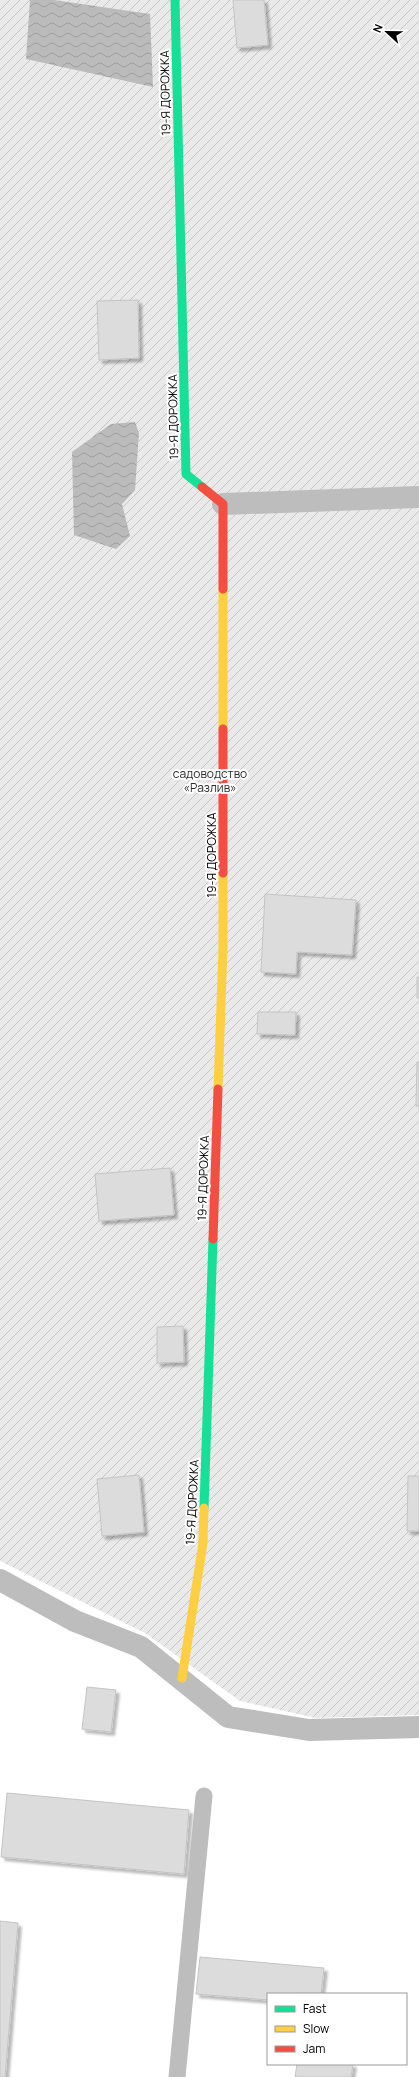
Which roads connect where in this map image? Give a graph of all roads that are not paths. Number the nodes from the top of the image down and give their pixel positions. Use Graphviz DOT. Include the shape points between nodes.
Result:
graph roads {
  1 [pos="175,0"];
  2 [pos="419,497"];
  3 [pos="223,504"];
  4 [pos="0,1580"];
  5 [pos="182,1678"];
  6 [pos="419,1727"];
  7 [pos="204,1796"];
  8 [pos="177,2077"];
  1 -- 3 [label="street, 19-Я ДОРОЖКА" via="186,474"];
  2 -- 3 [label="street"];
  3 -- 5 [label="street, 19-Я ДОРОЖКА" via="223,949 204,1519 203,1543"];
  4 -- 5 [label="street" via="75,1621 141,1647"];
  5 -- 6 [label="street" via="228,1717 309,1730"];
  7 -- 8 [label="lane"];
}
